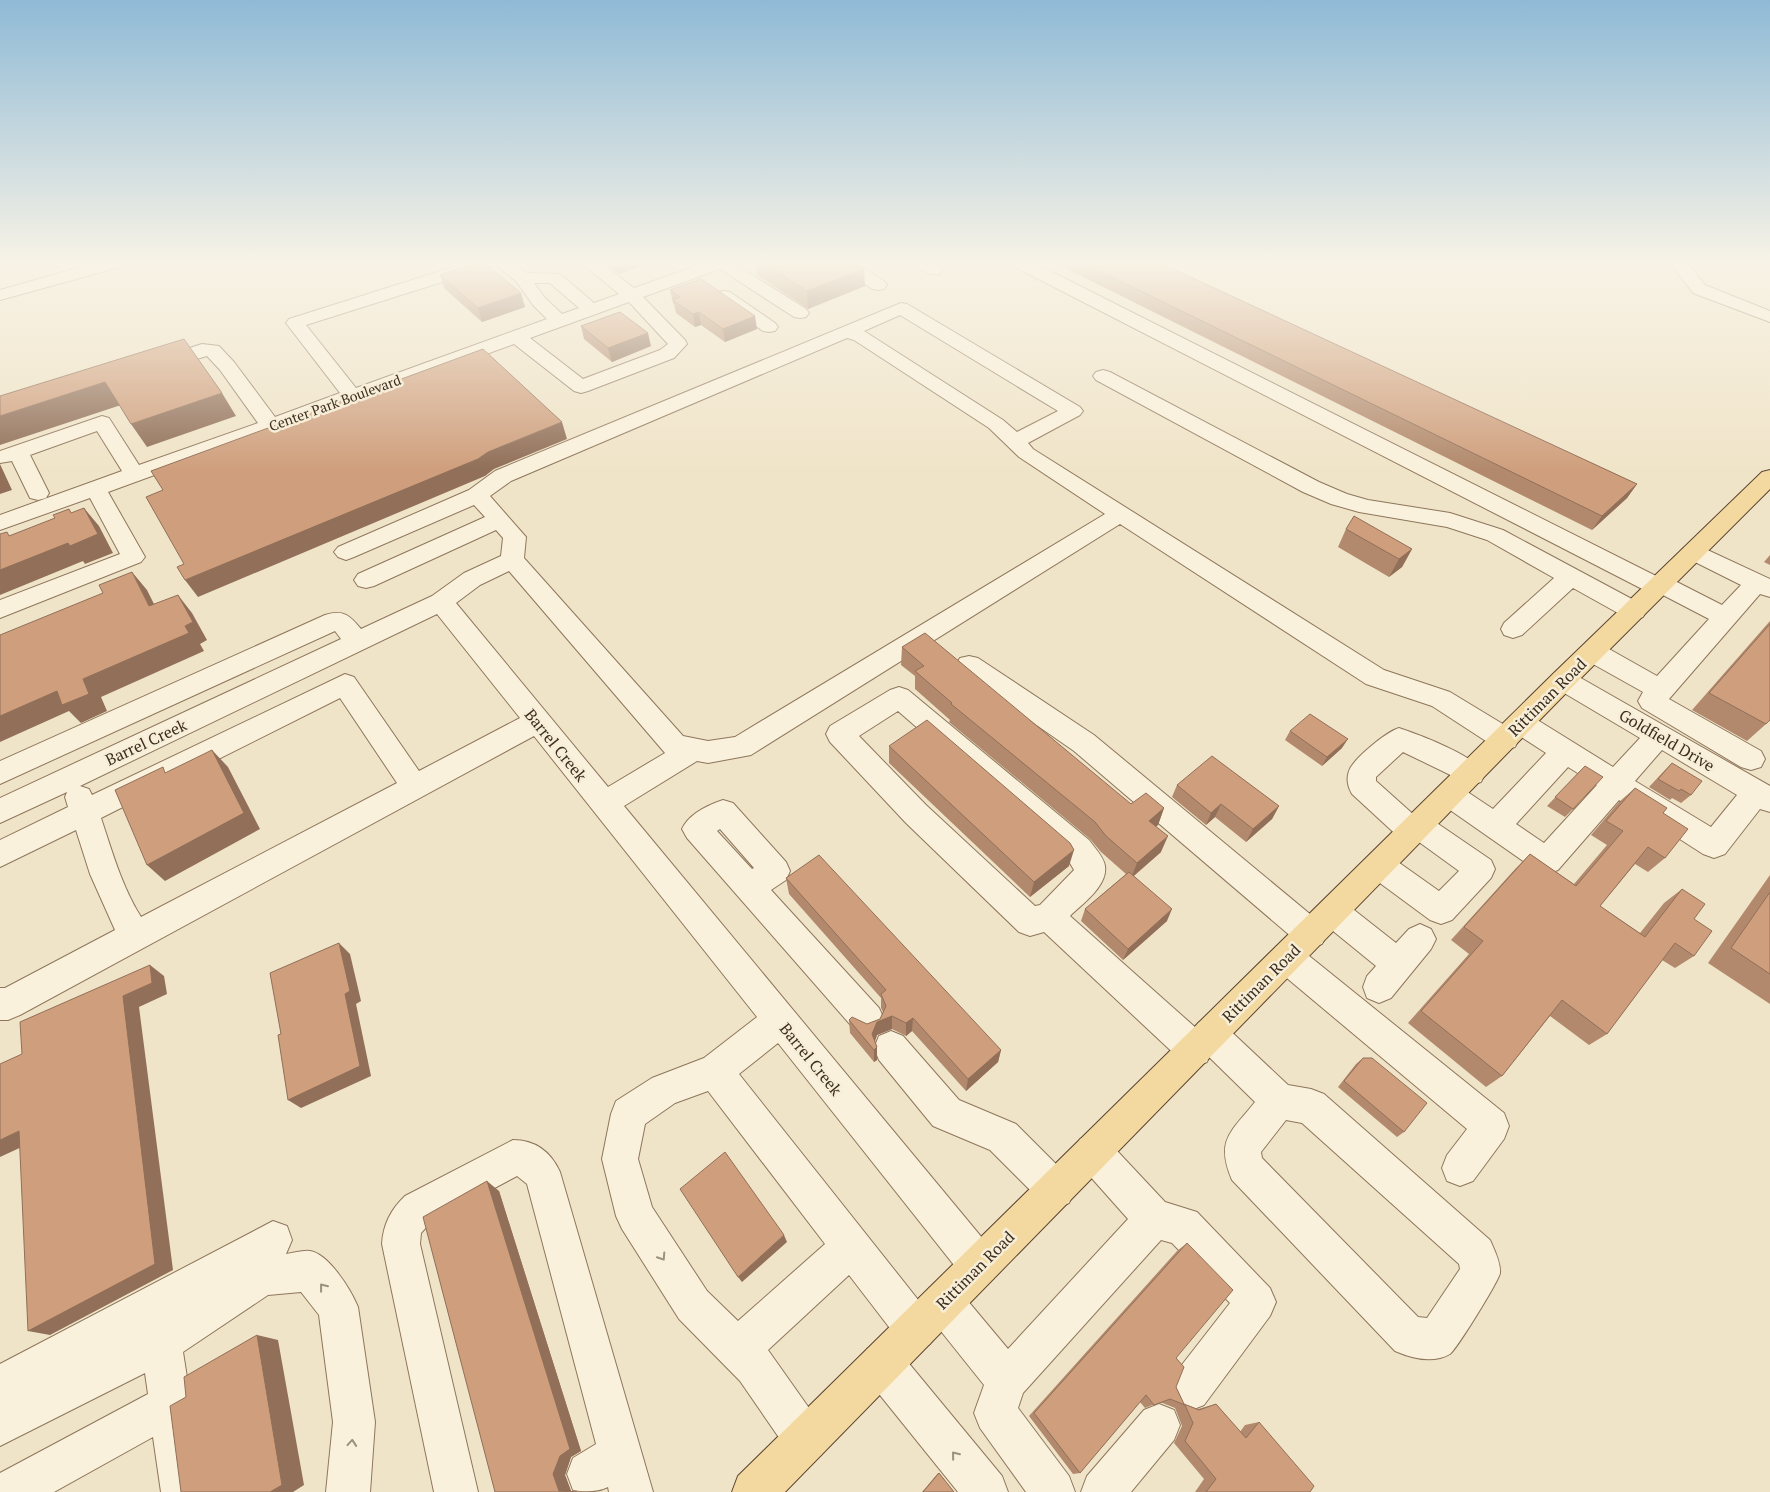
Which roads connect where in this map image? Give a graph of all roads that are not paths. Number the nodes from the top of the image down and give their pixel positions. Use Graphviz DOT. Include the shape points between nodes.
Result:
graph roads {
  1 [pos="301,331"];
  2 [pos="534,331"];
  3 [pos="667,331"];
  4 [pos="850,331"];
  5 [pos="939,331"];
  6 [pos="1155,331"];
  7 [pos="847,332"];
  8 [pos="517,337"];
  9 [pos="552,343"];
  10 [pos="534,350"];
  11 [pos="138,371"];
  12 [pos="1103,376"];
  13 [pos="352,396"];
  14 [pos="270,426"];
  15 [pos="1014,442"];
  16 [pos="9,454"];
  17 [pos="135,475"];
  18 [pos="1769,479"];
  19 [pos="477,495"];
  20 [pos="41,501"];
  21 [pos="0,504"];
  22 [pos="97,504"];
  23 [pos="1120,514"];
  24 [pos="500,519"];
  25 [pos="0,523"];
  26 [pos="346,552"];
  27 [pos="1693,552"];
  28 [pos="512,560"];
  29 [pos="1570,577"];
  30 [pos="366,580"];
  31 [pos="1659,586"];
  32 [pos="1763,586"];
  33 [pos="441,602"];
  34 [pos="0,609"];
  35 [pos="1634,611"];
  36 [pos="1725,617"];
  37 [pos="1513,629"];
  38 [pos="358,642"];
  39 [pos="1593,652"];
  40 [pos="969,665"];
  41 [pos="1564,680"];
  42 [pos="1660,690"];
  43 [pos="217,708"];
  44 [pos="132,713"];
  45 [pos="536,722"];
  46 [pos="1513,731"];
  47 [pos="1658,736"];
  48 [pos="233,739"];
  49 [pos="145,742"];
  50 [pos="59,746"];
  51 [pos="694,749"];
  52 [pos="1565,751"];
  53 [pos="1751,759"];
  54 [pos="0,773"];
  55 [pos="71,778"];
  56 [pos="1460,784"];
  57 [pos="1616,784"];
  58 [pos="416,787"];
  59 [pos="1764,796"];
  60 [pos="604,804"];
  61 [pos="0,811"];
  62 [pos="85,812"];
  63 [pos="1496,826"];
  64 [pos="1416,829"];
  65 [pos="0,854"];
  66 [pos="1380,866"];
  67 [pos="750,888"];
  68 [pos="1049,917"];
  69 [pos="1310,935"];
  70 [pos="136,936"];
  71 [pos="1420,939"];
  72 [pos="0,1004"];
  73 [pos="780,1020"];
  74 [pos="867,1020"];
  75 [pos="1202,1043"];
  76 [pos="891,1048"];
  77 [pos="715,1071"];
  78 [pos="1279,1101"];
  79 [pos="1093,1152"];
  80 [pos="1460,1168"];
  81 [pos="1056,1190"];
  82 [pos="1154,1219"];
  83 [pos="273,1240"];
  84 [pos="852,1246"];
  85 [pos="980,1265"];
  86 [pos="943,1302"];
  87 [pos="916,1330"];
  88 [pos="161,1343"];
  89 [pos="738,1350"];
  90 [pos="882,1364"];
  91 [pos="1007,1380"];
  92 [pos="0,1386"];
  93 [pos="1190,1390"];
  94 [pos="170,1405"];
  95 [pos="0,1425"];
  96 [pos="1159,1425"];
  97 [pos="806,1440"];
  98 [pos="613,1473"];
  99 [pos="766,1488"];
  100 [pos="10,1492"];
  101 [pos="183,1492"];
  102 [pos="348,1492"];
  103 [pos="456,1492"];
  104 [pos="986,1492"];
  105 [pos="1053,1492"];
  106 [pos="1103,1492"];
  1 -- 13 [label="street"];
  2 -- 8 [label="street, Center Park Boulevard"];
  3 -- 10 [label="street" via="678,344 667,354 581,387"];
  4 -- 7 [label="street"];
  5 -- 15 [label="street" via="1073,411"];
  6 -- 31 [label="street"];
  7 -- 15 [label="street" via="860,336 988,419"];
  7 -- 19 [label="street" via="503,476"];
  8 -- 10 [label="street"];
  8 -- 13 [label="street, Center Park Boulevard"];
  9 -- 10 [label="street"];
  11 -- 14 [label="street" via="202,350 212,350"];
  12 -- 29 [label="street" via="1311,487 1367,507 1450,520 1495,535"];
  13 -- 14 [label="street, Center Park Boulevard"];
  14 -- 17 [label="street, Center Park Boulevard"];
  15 -- 23 [label="street"];
  16 -- 17 [label="street" via="102,422"];
  16 -- 20 [label="street"];
  17 -- 22 [label="street, Center Park Boulevard"];
  18 -- 27 [label="main road, Rittiman Road"];
  19 -- 24 [label="street"];
  19 -- 26 [label="street"];
  20 -- 21 [label="street"];
  20 -- 22 [label="street, Center Park Boulevard"];
  20 -- 25 [label="street, Center Park Boulevard"];
  22 -- 34 [label="street" via="133,556"];
  23 -- 46 [label="street" via="1375,677 1441,699"];
  23 -- 51 [label="street" via="740,747 708,752"];
  24 -- 28 [label="street" via="515,537"];
  24 -- 30 [label="street"];
  27 -- 31 [label="main road, Rittiman Road"];
  27 -- 32 [label="street"];
  28 -- 33 [label="street" via="472,579"];
  28 -- 51 [label="street" via="675,745"];
  29 -- 35 [label="street"];
  29 -- 37 [label="street"];
  31 -- 35 [label="main road, Rittiman Road"];
  31 -- 36 [label="street"];
  32 -- 36 [label="street"];
  33 -- 38 [label="street, Barrel Creek"];
  33 -- 45 [label="street, Barrel Creek"];
  35 -- 39 [label="main road, Rittiman Road"];
  36 -- 42 [label="street"];
  38 -- 43 [label="street, Barrel Creek"];
  38 -- 44 [label="street" via="341,622 334,622"];
  39 -- 41 [label="main road, Rittiman Road"];
  39 -- 42 [label="street"];
  40 -- 69 [label="street" via="1084,743"];
  41 -- 46 [label="main road, Rittiman Road"];
  41 -- 47 [label="street, Goldfield Drive"];
  42 -- 53 [label="street" via="1651,701"];
  43 -- 48 [label="street"];
  43 -- 49 [label="street, Barrel Creek"];
  44 -- 49 [label="street"];
  44 -- 50 [label="street"];
  45 -- 58 [label="street"];
  45 -- 60 [label="street, Barrel Creek"];
  46 -- 52 [label="street"];
  46 -- 56 [label="main road, Rittiman Road"];
  47 -- 57 [label="street"];
  47 -- 59 [label="street, Goldfield Drive"];
  48 -- 58 [label="street" via="345,684"];
  48 -- 62 [label="street"];
  49 -- 55 [label="street, Barrel Creek"];
  50 -- 54 [label="street"];
  50 -- 55 [label="street"];
  51 -- 60 [label="street"];
  52 -- 57 [label="street"];
  52 -- 63 [label="street"];
  55 -- 61 [label="street, Barrel Creek"];
  55 -- 62 [label="street"];
  56 -- 63 [label="street"];
  56 -- 64 [label="main road, Rittiman Road"];
  56 -- 64 [label="street" via="1425,749 1399,739 1362,774 1362,786"];
  57 -- 59 [label="street" via="1714,845"];
  57 -- 63 [label="street" via="1547,861"];
  58 -- 70 [label="street"];
  60 -- 73 [label="street, Barrel Creek"];
  62 -- 65 [label="street"];
  62 -- 70 [label="street" via="105,874 122,914"];
  64 -- 66 [label="main road, Rittiman Road"];
  64 -- 66 [label="street" via="1480,869 1441,910"];
  66 -- 69 [label="main road, Rittiman Road"];
  67 -- 74 [label="street"];
  68 -- 68 [label="street" via="1089,876 1090,866 1078,848 899,697 840,734 916,814 1030,922"];
  68 -- 75 [label="street"];
  69 -- 71 [label="street" via="1388,976"];
  69 -- 75 [label="main road, Rittiman Road"];
  69 -- 80 [label="street" via="1491,1126"];
  70 -- 72 [label="street" via="8,1004"];
  73 -- 77 [label="street"];
  73 -- 85 [label="street, Barrel Creek"];
  75 -- 78 [label="street"];
  75 -- 79 [label="main road, Rittiman Road"];
  76 -- 81 [label="street" via="946,1113 1003,1137"];
  77 -- 84 [label="street"];
  77 -- 89 [label="street, one-way" via="664,1090 629,1114 620,1159 635,1216 693,1305"];
  78 -- 78 [label="street" via="1311,1107 1476,1254 1480,1274 1436,1339 1409,1337 1244,1166 1242,1147"];
  79 -- 81 [label="main road, Rittiman Road"];
  79 -- 82 [label="street"];
  81 -- 85 [label="main road, Rittiman Road"];
  82 -- 91 [label="street"];
  82 -- 93 [label="street" via="1183,1226 1256,1302"];
  83 -- 92 [label="street"];
  84 -- 87 [label="street"];
  84 -- 89 [label="street"];
  85 -- 86 [label="main road, Rittiman Road"];
  86 -- 87 [label="main road, Rittiman Road"];
  86 -- 91 [label="street"];
  87 -- 90 [label="main road, Rittiman Road"];
  88 -- 94 [label="street"];
  88 -- 95 [label="street"];
  102 -- 88 [label="street, one-way" via="354,1422 338,1307 310,1271 262,1276"];
  89 -- 97 [label="street" via="756,1366"];
  90 -- 97 [label="main road, Rittiman Road"];
  104 -- 90 [label="street, one-way"];
  91 -- 105 [label="street" via="995,1414"];
  94 -- 100 [label="street"];
  94 -- 101 [label="street"];
  96 -- 106 [label="street"];
  97 -- 99 [label="main road, Rittiman Road"];
  98 -- 103 [label="street" via="545,1183 534,1164 524,1158 513,1158 418,1209 406,1220 401,1233"];
}
